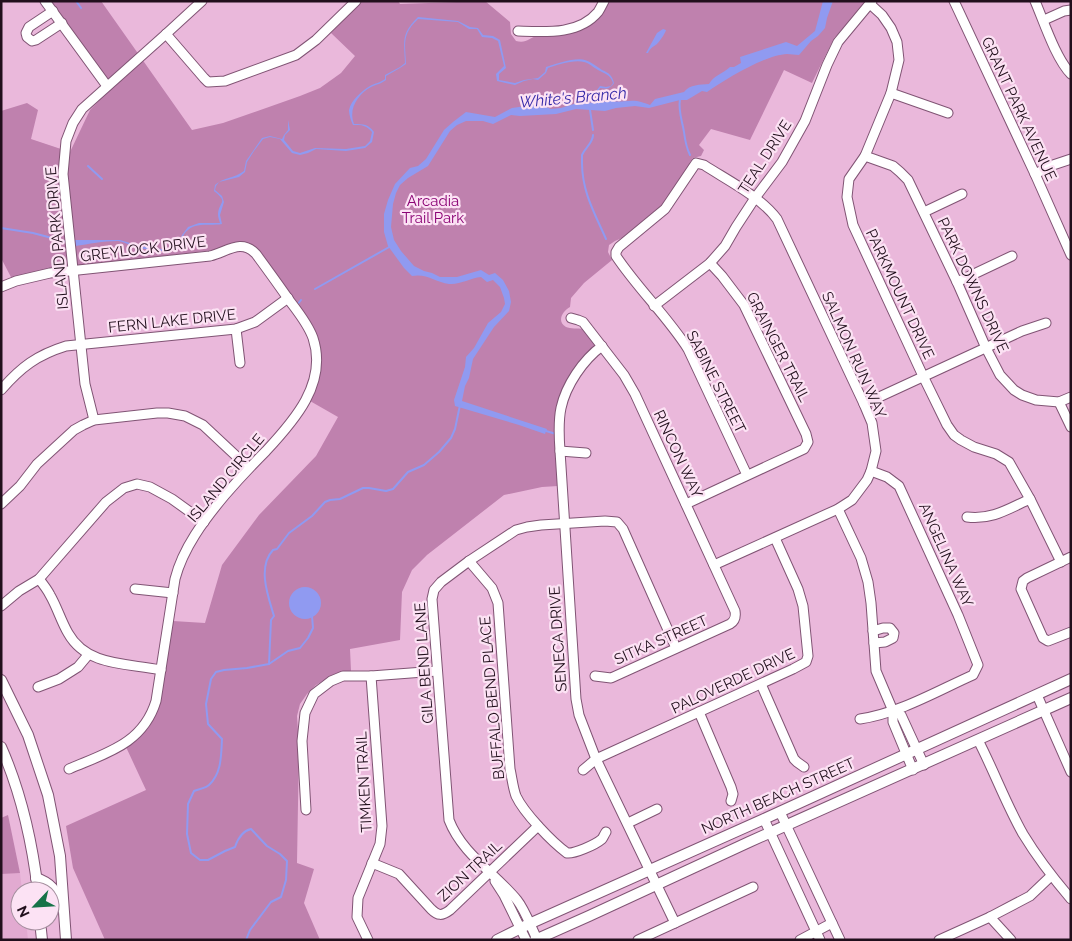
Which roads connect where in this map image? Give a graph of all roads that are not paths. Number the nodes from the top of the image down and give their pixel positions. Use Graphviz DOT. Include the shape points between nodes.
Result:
graph roads {
  1 [pos="45,1"];
  2 [pos="202,1"];
  3 [pos="604,1"];
  4 [pos="954,1"];
  5 [pos="1035,1"];
  6 [pos="353,2"];
  7 [pos="871,2"];
  8 [pos="1071,10"];
  9 [pos="52,11"];
  10 [pos="1044,20"];
  11 [pos="62,23"];
  12 [pos="518,31"];
  13 [pos="166,34"];
  14 [pos="1071,74"];
  15 [pos="108,86"];
  16 [pos="891,92"];
  17 [pos="948,112"];
  18 [pos="865,156"];
  19 [pos="1071,159"];
  20 [pos="1035,174"];
  21 [pos="962,194"];
  22 [pos="756,198"];
  23 [pos="924,212"];
  24 [pos="245,246"];
  25 [pos="1071,255"];
  26 [pos="1012,256"];
  27 [pos="710,263"];
  28 [pos="73,267"];
  29 [pos="957,282"];
  30 [pos="1,287"];
  31 [pos="288,298"];
  32 [pos="654,306"];
  33 [pos="572,318"];
  34 [pos="1046,323"];
  35 [pos="236,329"];
  36 [pos="81,344"];
  37 [pos="602,346"];
  38 [pos="986,348"];
  39 [pos="240,363"];
  40 [pos="923,376"];
  41 [pos="1,390"];
  42 [pos="1071,397"];
  43 [pos="1059,402"];
  44 [pos="864,404"];
  45 [pos="94,420"];
  46 [pos="1071,426"];
  47 [pos="560,451"];
  48 [pos="586,453"];
  49 [pos="250,468"];
  50 [pos="871,470"];
  51 [pos="747,475"];
  52 [pos="1030,499"];
  53 [pos="1,504"];
  54 [pos="686,504"];
  55 [pos="838,509"];
  56 [pos="967,517"];
  57 [pos="204,522"];
  58 [pos="564,524"];
  59 [pos="774,538"];
  60 [pos="1071,557"];
  61 [pos="469,560"];
  62 [pos="1061,562"];
  63 [pos="714,565"];
  64 [pos="39,579"];
  65 [pos="135,589"];
  66 [pos="173,593"];
  67 [pos="1,606"];
  68 [pos="735,619"];
  69 [pos="873,631"];
  70 [pos="1071,632"];
  71 [pos="874,643"];
  72 [pos="676,648"];
  73 [pos="88,655"];
  74 [pos="161,670"];
  75 [pos="438,671"];
  76 [pos="371,676"];
  77 [pos="595,676"];
  78 [pos="1,680"];
  79 [pos="1071,680"];
  80 [pos="760,684"];
  81 [pos="38,688"];
  82 [pos="1037,695"];
  83 [pos="1071,698"];
  84 [pos="1043,710"];
  85 [pos="893,711"];
  86 [pos="699,712"];
  87 [pos="860,720"];
  88 [pos="978,740"];
  89 [pos="1,746"];
  90 [pos="917,750"];
  91 [pos="906,754"];
  92 [pos="596,759"];
  93 [pos="924,764"];
  94 [pos="804,767"];
  95 [pos="69,769"];
  96 [pos="583,770"];
  97 [pos="913,770"];
  98 [pos="1071,772"];
  99 [pos="732,801"];
  100 [pos="656,809"];
  101 [pos="306,810"];
  102 [pos="780,812"];
  103 [pos="764,820"];
  104 [pos="628,822"];
  105 [pos="538,826"];
  106 [pos="787,826"];
  107 [pos="606,832"];
  108 [pos="770,833"];
  109 [pos="372,863"];
  110 [pos="650,870"];
  111 [pos="489,873"];
  112 [pos="1052,876"];
  113 [pos="36,878"];
  114 [pos="36,881"];
  115 [pos="657,885"];
  116 [pos="753,887"];
  117 [pos="1071,899"];
  118 [pos="64,909"];
  119 [pos="990,917"];
  120 [pos="675,923"];
  121 [pos="832,923"];
  122 [pos="525,926"];
  123 [pos="818,936"];
  124 [pos="536,939"];
  125 [pos="66,940"];
  126 [pos="368,940"];
  127 [pos="497,940"];
  128 [pos="526,940"];
  129 [pos="638,940"];
  130 [pos="800,940"];
  131 [pos="840,940"];
  132 [pos="939,940"];
  133 [pos="1011,940"];
  1 -- 9 [label="street"];
  2 -- 13 [label="street, ISLAND PARK DRIVE"];
  3 -- 12 [label="street" via="590,19 569,29"];
  4 -- 20 [label="street, GRANT PARK AVENUE"];
  5 -- 10 [label="street"];
  6 -- 13 [label="street" via="316,40 296,55 225,80 208,82"];
  7 -- 16 [label="street, PARKMOUNT DRIVE" via="891,28 897,42 899,60"];
  7 -- 22 [label="street, TEAL DRIVE" via="838,42 805,120 782,162"];
  8 -- 10 [label="street"];
  9 -- 11 [label="street"];
  9 -- 11 [label="street" via="29,27 26,37 36,40"];
  10 -- 14 [label="street" via="1066,70"];
  11 -- 15 [label="street"];
  13 -- 15 [label="street, ISLAND PARK DRIVE"];
  15 -- 28 [label="street, ISLAND PARK DRIVE" via="82,109 66,141 63,174"];
  16 -- 17 [label="street"];
  16 -- 18 [label="street, PARKMOUNT DRIVE"];
  18 -- 23 [label="street, PARK DOWNS DRIVE" via="893,166 900,172 908,180"];
  18 -- 40 [label="street, PARKMOUNT DRIVE" via="849,179 847,197 853,225"];
  19 -- 20 [label="street"];
  20 -- 25 [label="street, GRANT PARK AVENUE"];
  21 -- 23 [label="street"];
  22 -- 27 [label="street, TEAL DRIVE"];
  22 -- 32 [label="street, SALMON RUN WAY" via="696,163 665,208 616,252"];
  22 -- 44 [label="street, SALMON RUN WAY" via="776,219"];
  23 -- 29 [label="street, PARK DOWNS DRIVE"];
  24 -- 28 [label="street, GREYLOCK DRIVE" via="210,256"];
  24 -- 31 [label="street, ISLAND CIRCLE" via="256,254"];
  26 -- 29 [label="street"];
  27 -- 32 [label="street, TEAL DRIVE"];
  27 -- 51 [label="street, GRAINGER TRAIL" via="744,305 808,442 804,449"];
  28 -- 30 [label="street, GREYLOCK DRIVE"];
  28 -- 36 [label="street, ISLAND PARK DRIVE"];
  29 -- 38 [label="street, PARK DOWNS DRIVE"];
  31 -- 35 [label="street, FERN LAKE DRIVE" via="255,322"];
  31 -- 49 [label="street, ISLAND CIRCLE" via="309,329 315,346 317,357 313,383 293,421"];
  32 -- 51 [label="street, SABINE STREET" via="688,349"];
  33 -- 37 [label="street, RINCON WAY" via="583,322"];
  34 -- 38 [label="street"];
  35 -- 36 [label="street, FERN LAKE DRIVE"];
  35 -- 39 [label="street"];
  36 -- 41 [label="street, FERN LAKE DRIVE" via="39,356 15,374"];
  36 -- 45 [label="street, ISLAND PARK DRIVE" via="85,384"];
  37 -- 47 [label="street, SENECA DRIVE" via="586,360 565,396 559,420"];
  37 -- 54 [label="street, RINCON WAY" via="635,394"];
  38 -- 40 [label="street"];
  38 -- 43 [label="street, PARK DOWNS DRIVE" via="1000,375 1014,390 1036,400"];
  40 -- 44 [label="street"];
  40 -- 52 [label="street, PARKMOUNT DRIVE" via="954,434 974,447 1009,462"];
  42 -- 43 [label="street, PARK DOWNS DRIVE"];
  43 -- 46 [label="street"];
  44 -- 50 [label="street, SALMON RUN WAY" via="872,423 876,451"];
  45 -- 49 [label="street" via="157,413 185,416 203,425"];
  45 -- 53 [label="street" via="74,430"];
  47 -- 48 [label="street"];
  47 -- 58 [label="street, SENECA DRIVE"];
  49 -- 57 [label="street, ISLAND CIRCLE"];
  50 -- 55 [label="street, SALMON RUN WAY" via="852,500"];
  50 -- 85 [label="street, ANGELINA WAY" via="898,486 978,665 974,675"];
  51 -- 54 [label="street"];
  52 -- 56 [label="street" via="986,518"];
  52 -- 62 [label="street, PARKMOUNT DRIVE"];
  54 -- 63 [label="street, RINCON WAY"];
  55 -- 59 [label="street, SALMON RUN WAY"];
  55 -- 69 [label="street" via="861,558 868,582"];
  57 -- 64 [label="street" via="150,487 138,484 124,488 106,502"];
  57 -- 66 [label="street, ISLAND CIRCLE" via="181,561"];
  58 -- 61 [label="street, GILA BEND LANE" via="516,530"];
  58 -- 72 [label="street, GILA BEND LANE" via="620,524"];
  58 -- 92 [label="street, SENECA DRIVE" via="576,699"];
  59 -- 63 [label="street, SALMON RUN WAY"];
  59 -- 80 [label="street, PALOVERDE DRIVE" via="803,606 808,656 804,664"];
  60 -- 62 [label="street"];
  61 -- 75 [label="street, GILA BEND LANE" via="434,590"];
  61 -- 105 [label="street, BUFFALO BEND PLACE" via="492,588 498,603 512,780 518,800"];
  62 -- 70 [label="street" via="1027,578 1021,589 1043,638 1048,641"];
  63 -- 68 [label="street, RINCON WAY" via="735,611"];
  64 -- 67 [label="street"];
  64 -- 73 [label="street" via="50,594 69,636"];
  65 -- 66 [label="street"];
  66 -- 74 [label="street, ISLAND CIRCLE"];
  68 -- 72 [label="street, SITKA STREET"];
  69 -- 71 [label="street"];
  69 -- 71 [label="street" via="890,628 894,633 893,638"];
  71 -- 85 [label="street" via="876,671"];
  72 -- 77 [label="street, SITKA STREET" via="611,678"];
  73 -- 74 [label="street"];
  73 -- 81 [label="street" via="78,667"];
  74 -- 95 [label="street, ISLAND CIRCLE" via="154,708 139,731 128,742"];
  75 -- 76 [label="street"];
  75 -- 111 [label="street, GILA BEND LANE" via="449,820 462,843"];
  76 -- 101 [label="street" via="344,676 314,694 305,713 302,741"];
  76 -- 109 [label="street, TIMKEN TRAIL" via="382,826 380,844"];
  78 -- 118 [label="main road" via="28,735 48,796 60,856"];
  79 -- 82 [label="main road, NORTH BEACH STREET"];
  80 -- 86 [label="street, PALOVERDE DRIVE"];
  80 -- 94 [label="street" via="794,759"];
  82 -- 84 [label="street"];
  82 -- 90 [label="main road, NORTH BEACH STREET"];
  83 -- 84 [label="main road, NORTH BEACH STREET"];
  84 -- 88 [label="main road, NORTH BEACH STREET"];
  84 -- 98 [label="street"];
  85 -- 87 [label="street"];
  85 -- 90 [label="street" via="901,715"];
  85 -- 91 [label="street" via="893,722"];
  86 -- 92 [label="street, PALOVERDE DRIVE"];
  86 -- 99 [label="street" via="732,786"];
  88 -- 93 [label="main road, NORTH BEACH STREET"];
  88 -- 112 [label="street" via="1023,833"];
  89 -- 113 [label="main road" via="22,805"];
  90 -- 91 [label="main road, NORTH BEACH STREET"];
  90 -- 93 [label="street"];
  91 -- 97 [label="street"];
  91 -- 102 [label="main road, NORTH BEACH STREET"];
  92 -- 96 [label="street, PALOVERDE DRIVE"];
  92 -- 104 [label="street, SENECA DRIVE"];
  93 -- 97 [label="main road, NORTH BEACH STREET"];
  97 -- 106 [label="main road, NORTH BEACH STREET"];
  100 -- 104 [label="street"];
  102 -- 103 [label="main road, NORTH BEACH STREET"];
  102 -- 106 [label="street"];
  103 -- 108 [label="street"];
  103 -- 110 [label="main road, NORTH BEACH STREET"];
  104 -- 110 [label="street, SENECA DRIVE"];
  105 -- 107 [label="street, BUFFALO BEND PLACE" via="567,853 597,842"];
  105 -- 111 [label="street, ZION TRAIL"];
  106 -- 108 [label="main road, NORTH BEACH STREET"];
  106 -- 121 [label="street"];
  108 -- 115 [label="main road, NORTH BEACH STREET"];
  108 -- 123 [label="street"];
  109 -- 111 [label="street, ZION TRAIL" via="399,874 435,914 441,915"];
  109 -- 126 [label="street, TIMKEN TRAIL" via="358,898 358,917"];
  110 -- 115 [label="street, SENECA DRIVE"];
  110 -- 122 [label="main road, NORTH BEACH STREET"];
  111 -- 122 [label="street, GILA BEND LANE" via="519,903"];
  112 -- 117 [label="street"];
  112 -- 119 [label="street" via="1030,896"];
  113 -- 114 [label="main road"];
  113 -- 118 [label="main road" via="55,891"];
  115 -- 120 [label="street, SENECA DRIVE"];
  115 -- 124 [label="main road, NORTH BEACH STREET"];
  116 -- 120 [label="street"];
  118 -- 125 [label="main road"];
  119 -- 132 [label="street"];
  119 -- 133 [label="street"];
  120 -- 129 [label="street"];
  121 -- 123 [label="street"];
  121 -- 131 [label="street"];
  122 -- 124 [label="street, GILA BEND LANE"];
  122 -- 127 [label="main road, NORTH BEACH STREET"];
  122 -- 128 [label="street, GILA BEND LANE"];
  123 -- 130 [label="street"];
}
